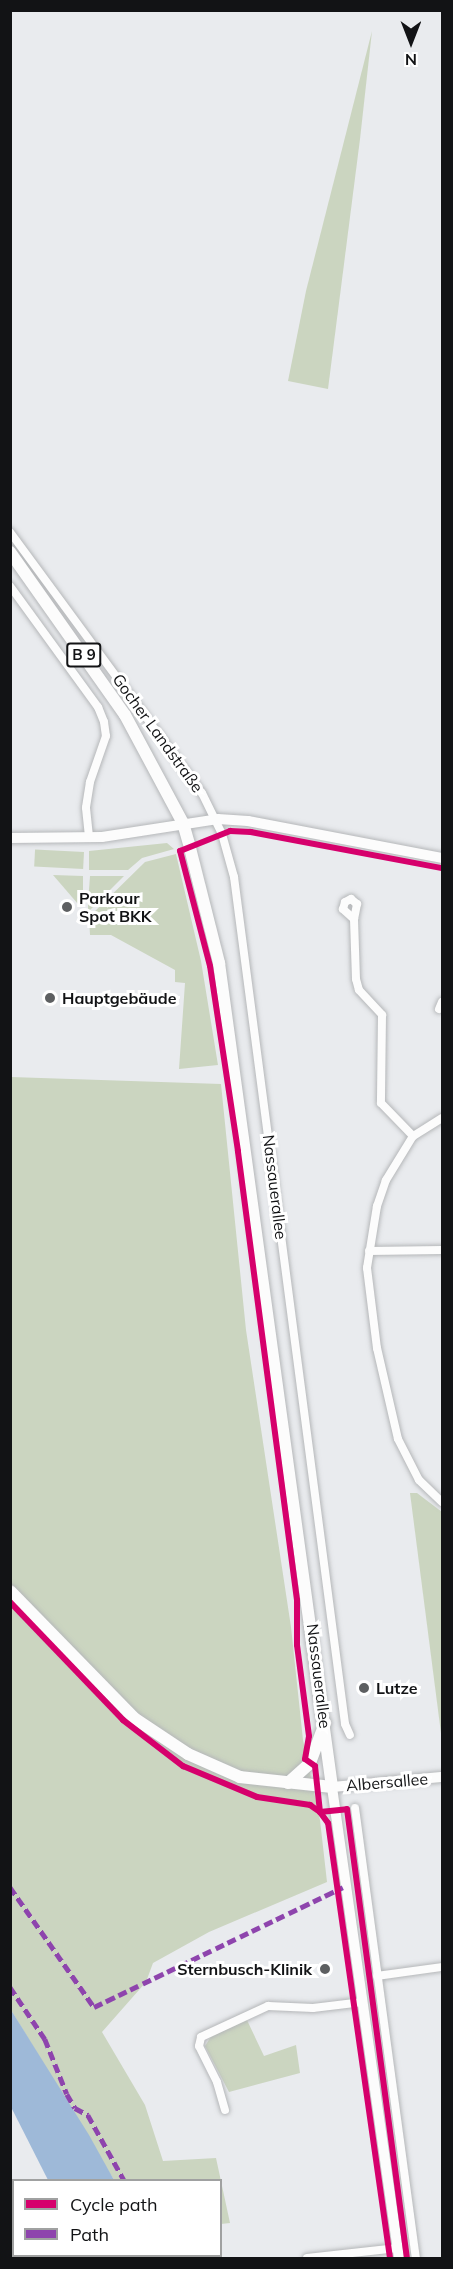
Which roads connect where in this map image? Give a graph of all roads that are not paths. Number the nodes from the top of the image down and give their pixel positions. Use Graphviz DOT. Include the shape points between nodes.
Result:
graph roads {
  1 [pos="10,532"];
  2 [pos="10,552"];
  3 [pos="10,586"];
  4 [pos="223,819"];
  5 [pos="183,823"];
  6 [pos="10,838"];
  7 [pos="89,838"];
  8 [pos="442,858"];
  9 [pos="354,919"];
  10 [pos="442,1118"];
  11 [pos="413,1136"];
  12 [pos="442,1250"];
  13 [pos="369,1251"];
  14 [pos="442,1502"];
  15 [pos="10,1591"];
  16 [pos="325,1723"];
  17 [pos="350,1735"];
  18 [pos="442,1778"];
  19 [pos="288,1783"];
  20 [pos="332,1787"];
  21 [pos="355,1808"];
  22 [pos="442,1967"];
  23 [pos="377,1976"];
  24 [pos="363,2002"];
  25 [pos="225,2110"];
  26 [pos="398,2253"];
  27 [pos="307,2259"];
  28 [pos="416,2259"];
  1 -- 4 [label="street, Gocher Landstraße"];
  2 -- 5 [label="main road, Gocher Landstraße / B 9" via="124,715"];
  3 -- 7 [label="street, Gocher Landstraße" via="98,707 104,722 106,736 90,782 86,808"];
  4 -- 5 [label="street"];
  4 -- 8 [label="street"];
  4 -- 17 [label="street, Nassauerallee" via="234,877 345,1724"];
  5 -- 7 [label="street"];
  5 -- 16 [label="main road, Nassauerallee" via="219,963"];
  6 -- 7 [label="street"];
  9 -- 11 [label="street" via="356,980 359,990 382,1016 381,1103"];
  10 -- 11 [label="street"];
  11 -- 13 [label="street" via="386,1180"];
  12 -- 13 [label="street"];
  13 -- 14 [label="street" via="369,1292 377,1348 398,1439 419,1480"];
  15 -- 19 [label="main road" via="150,1731 228,1774"];
  16 -- 19 [label="main road" via="310,1763"];
  16 -- 20 [label="main road, Nassauerallee"];
  18 -- 20 [label="street, Albersallee"];
  19 -- 20 [label="main road"];
  20 -- 24 [label="street, Nassauerallee"];
  21 -- 23 [label="street"];
  22 -- 23 [label="street"];
  23 -- 28 [label="street"];
  24 -- 25 [label="street" via="313,2008 268,2006 201,2037 198,2046 217,2082"];
  24 -- 26 [label="street, Nassauerallee"];
  26 -- 27 [label="street, Nassauerallee"];
}
